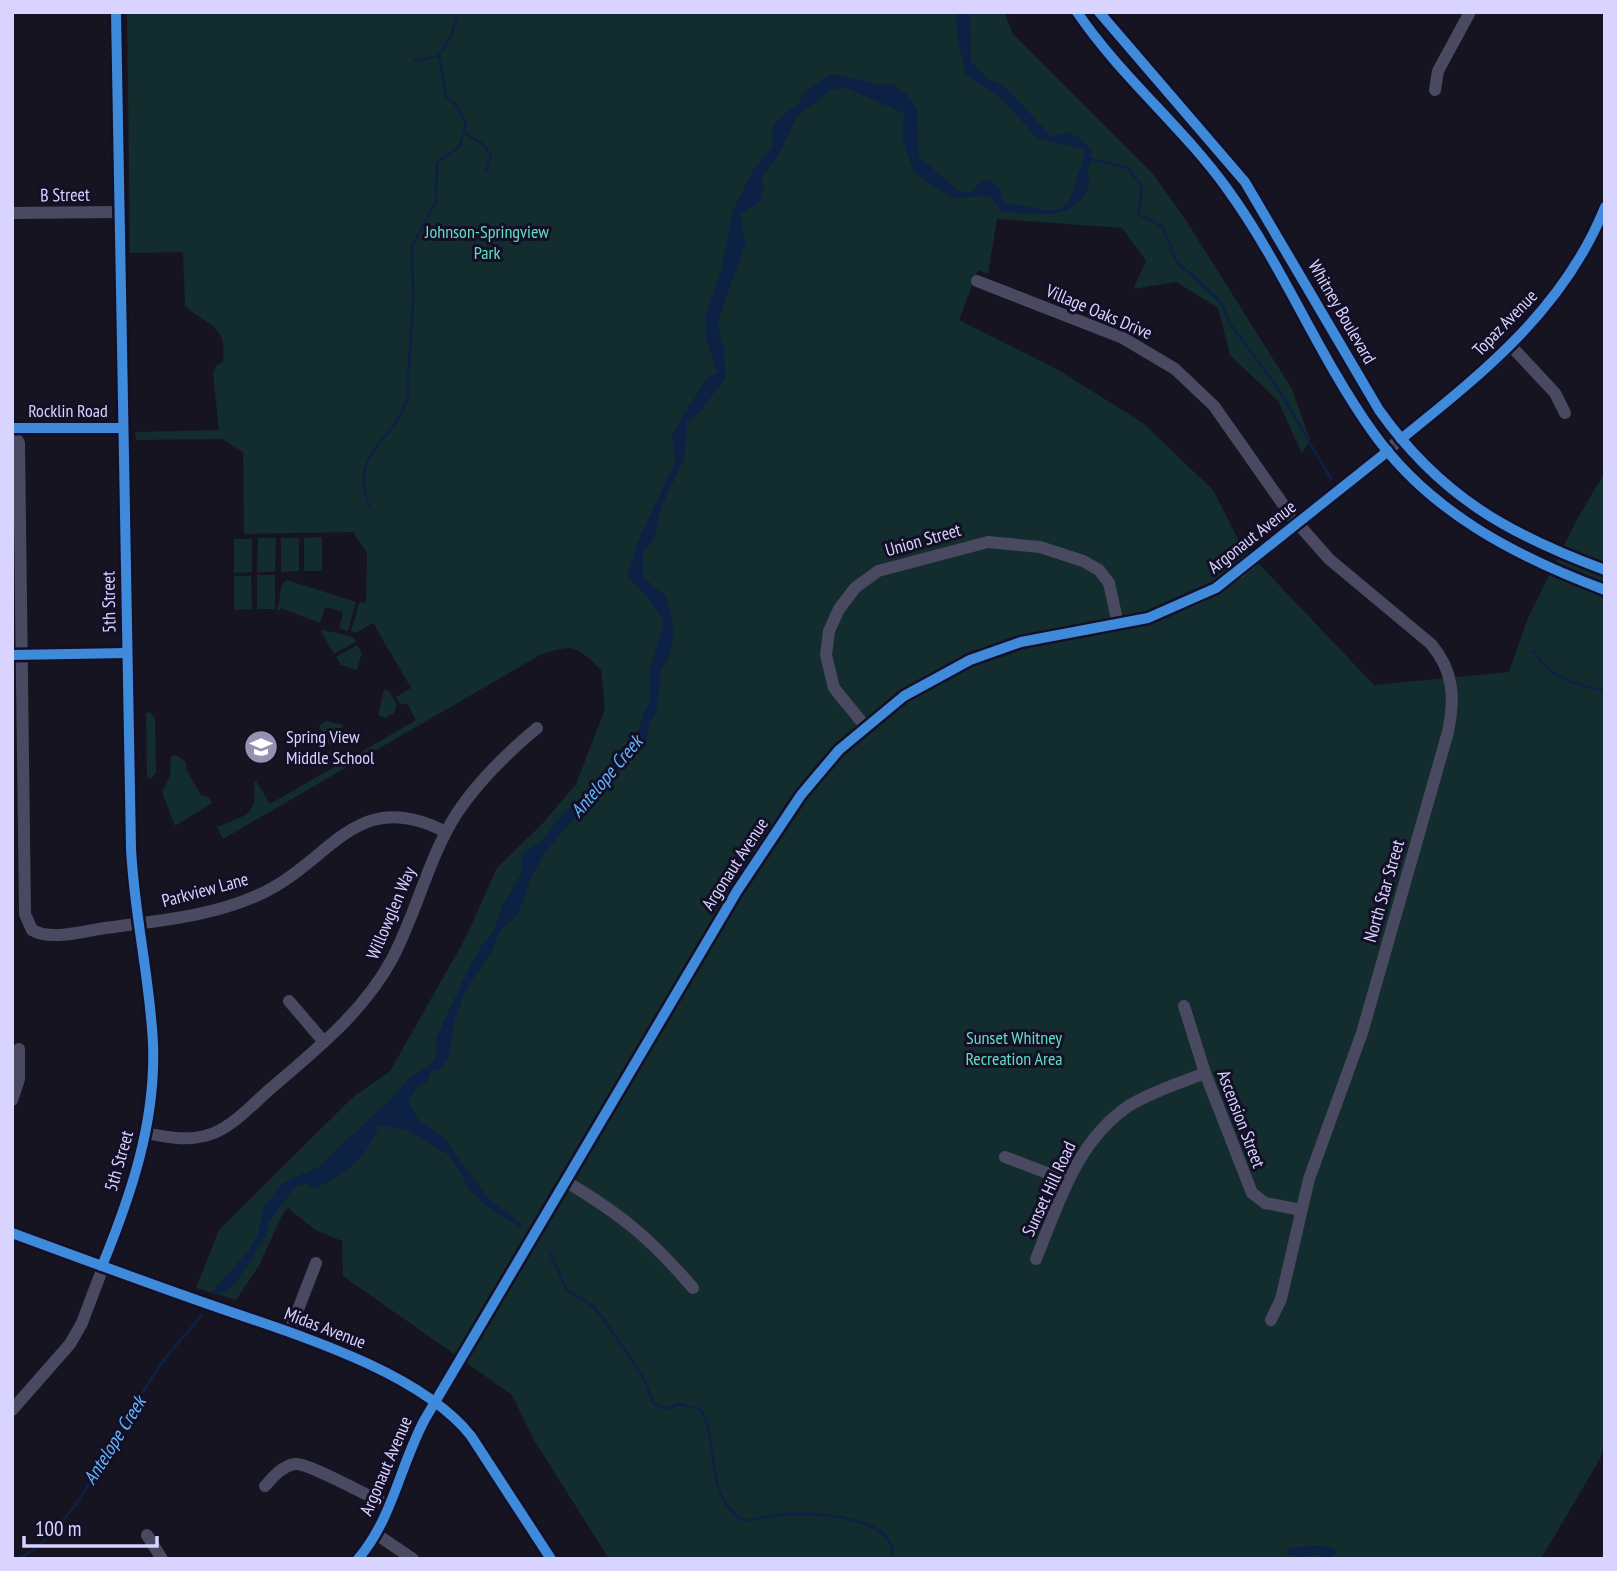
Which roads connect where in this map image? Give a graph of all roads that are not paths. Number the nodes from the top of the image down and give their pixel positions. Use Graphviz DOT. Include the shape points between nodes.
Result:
graph roads {
  1 [pos="116,12"];
  2 [pos="1077,12"];
  3 [pos="1099,12"];
  4 [pos="1470,12"];
  5 [pos="1435,90"];
  6 [pos="1605,207"];
  7 [pos="118,212"];
  8 [pos="12,213"];
  9 [pos="977,281"];
  10 [pos="1511,346"];
  11 [pos="1565,413"];
  12 [pos="123,428"];
  13 [pos="12,429"];
  14 [pos="1401,439"];
  15 [pos="1388,451"];
  16 [pos="1298,524"];
  17 [pos="1605,570"];
  18 [pos="1605,590"];
  19 [pos="1118,624"];
  20 [pos="127,653"];
  21 [pos="17,655"];
  22 [pos="865,726"];
  23 [pos="537,728"];
  24 [pos="446,832"];
  25 [pos="136,924"];
  26 [pos="289,1001"];
  27 [pos="1184,1006"];
  28 [pos="324,1042"];
  29 [pos="19,1049"];
  30 [pos="1205,1073"];
  31 [pos="12,1100"];
  32 [pos="146,1133"];
  33 [pos="1005,1157"];
  34 [pos="565,1181"];
  35 [pos="1068,1181"];
  36 [pos="1301,1210"];
  37 [pos="12,1233"];
  38 [pos="1036,1259"];
  39 [pos="316,1264"];
  40 [pos="102,1266"];
  41 [pos="693,1288"];
  42 [pos="1271,1320"];
  43 [pos="289,1333"];
  44 [pos="434,1404"];
  45 [pos="12,1410"];
  46 [pos="265,1486"];
  47 [pos="390,1506"];
  48 [pos="376,1534"];
  49 [pos="147,1535"];
  50 [pos="162,1559"];
  51 [pos="358,1559"];
  52 [pos="413,1559"];
  53 [pos="551,1559"];
  1 -- 7 [label="street, 5th Street"];
  2 -- 15 [label="street, Whitney Boulevard" via="1229,191 1363,418"];
  3 -- 14 [label="street, Whitney Boulevard" via="1245,182 1379,410"];
  4 -- 5 [label="street" via="1438,71"];
  6 -- 10 [label="street, Topaz Avenue" via="1567,279"];
  7 -- 8 [label="street, B Street"];
  7 -- 12 [label="street, 5th Street"];
  9 -- 16 [label="street, Village Oaks Drive" via="1123,338 1175,369 1231,428"];
  10 -- 11 [label="street" via="1555,393"];
  10 -- 14 [label="street, Topaz Avenue"];
  12 -- 13 [label="street, Rocklin Road"];
  12 -- 20 [label="street, 5th Street"];
  13 -- 21 [label="street" via="19,443"];
  14 -- 15 [label="street, Topaz Avenue"];
  14 -- 17 [label="street, Whitney Boulevard" via="1450,488 1486,515 1524,538"];
  15 -- 16 [label="street, Argonaut Avenue"];
  15 -- 18 [label="street, Whitney Boulevard" via="1437,500 1476,530 1536,563"];
  16 -- 19 [label="street, Argonaut Avenue" via="1216,588 1172,609"];
  16 -- 36 [label="street, North Star Street" via="1348,578 1431,644 1446,665 1453,691 1448,732 1362,1033"];
  19 -- 22 [label="street, Argonaut Avenue" via="1021,642 970,660 904,696"];
  19 -- 22 [label="street, Union Street" via="1109,583 1099,570 1040,547 988,542 893,565 855,588 830,631 829,677 840,698"];
  20 -- 21 [label="street"];
  20 -- 25 [label="street, 5th Street"];
  21 -- 25 [label="street, Parkview Lane" via="25,914 32,930 49,934"];
  22 -- 34 [label="street, Argonaut Avenue" via="819,771 753,864"];
  23 -- 24 [label="street, Willowglen Way" via="483,778"];
  24 -- 25 [label="street, Parkview Lane" via="404,816 372,819 346,832 300,870 257,896 212,911"];
  24 -- 28 [label="street, Willowglen Way" via="384,974"];
  25 -- 32 [label="street, 5th Street" via="153,1044"];
  26 -- 28 [label="street"];
  27 -- 30 [label="street, Ascension Street"];
  28 -- 32 [label="street, Willowglen Way" via="216,1132 190,1139"];
  29 -- 31 [label="street" via="19,1079"];
  30 -- 35 [label="street, Sunset Hill Road" via="1150,1095 1115,1116 1086,1147"];
  30 -- 36 [label="street, Ascension Street" via="1252,1192 1265,1203"];
  32 -- 40 [label="street, 5th Street"];
  33 -- 35 [label="street"];
  34 -- 41 [label="street" via="639,1231"];
  34 -- 44 [label="street, Argonaut Avenue"];
  35 -- 38 [label="street, Sunset Hill Road"];
  36 -- 42 [label="street, North Star Street" via="1282,1299"];
  37 -- 40 [label="street, Midas Avenue"];
  39 -- 43 [label="street"];
  40 -- 43 [label="street, Midas Avenue"];
  40 -- 45 [label="street, 5th Street" via="76,1335"];
  43 -- 44 [label="street, Midas Avenue" via="372,1366"];
  44 -- 47 [label="street, Argonaut Avenue" via="410,1448"];
  44 -- 53 [label="street, Midas Avenue" via="471,1436"];
  46 -- 47 [label="street" via="278,1472 298,1463"];
  47 -- 48 [label="street, Argonaut Avenue"];
  48 -- 51 [label="street, Argonaut Avenue"];
  48 -- 52 [label="street"];
  49 -- 50 [label="street"];
}
